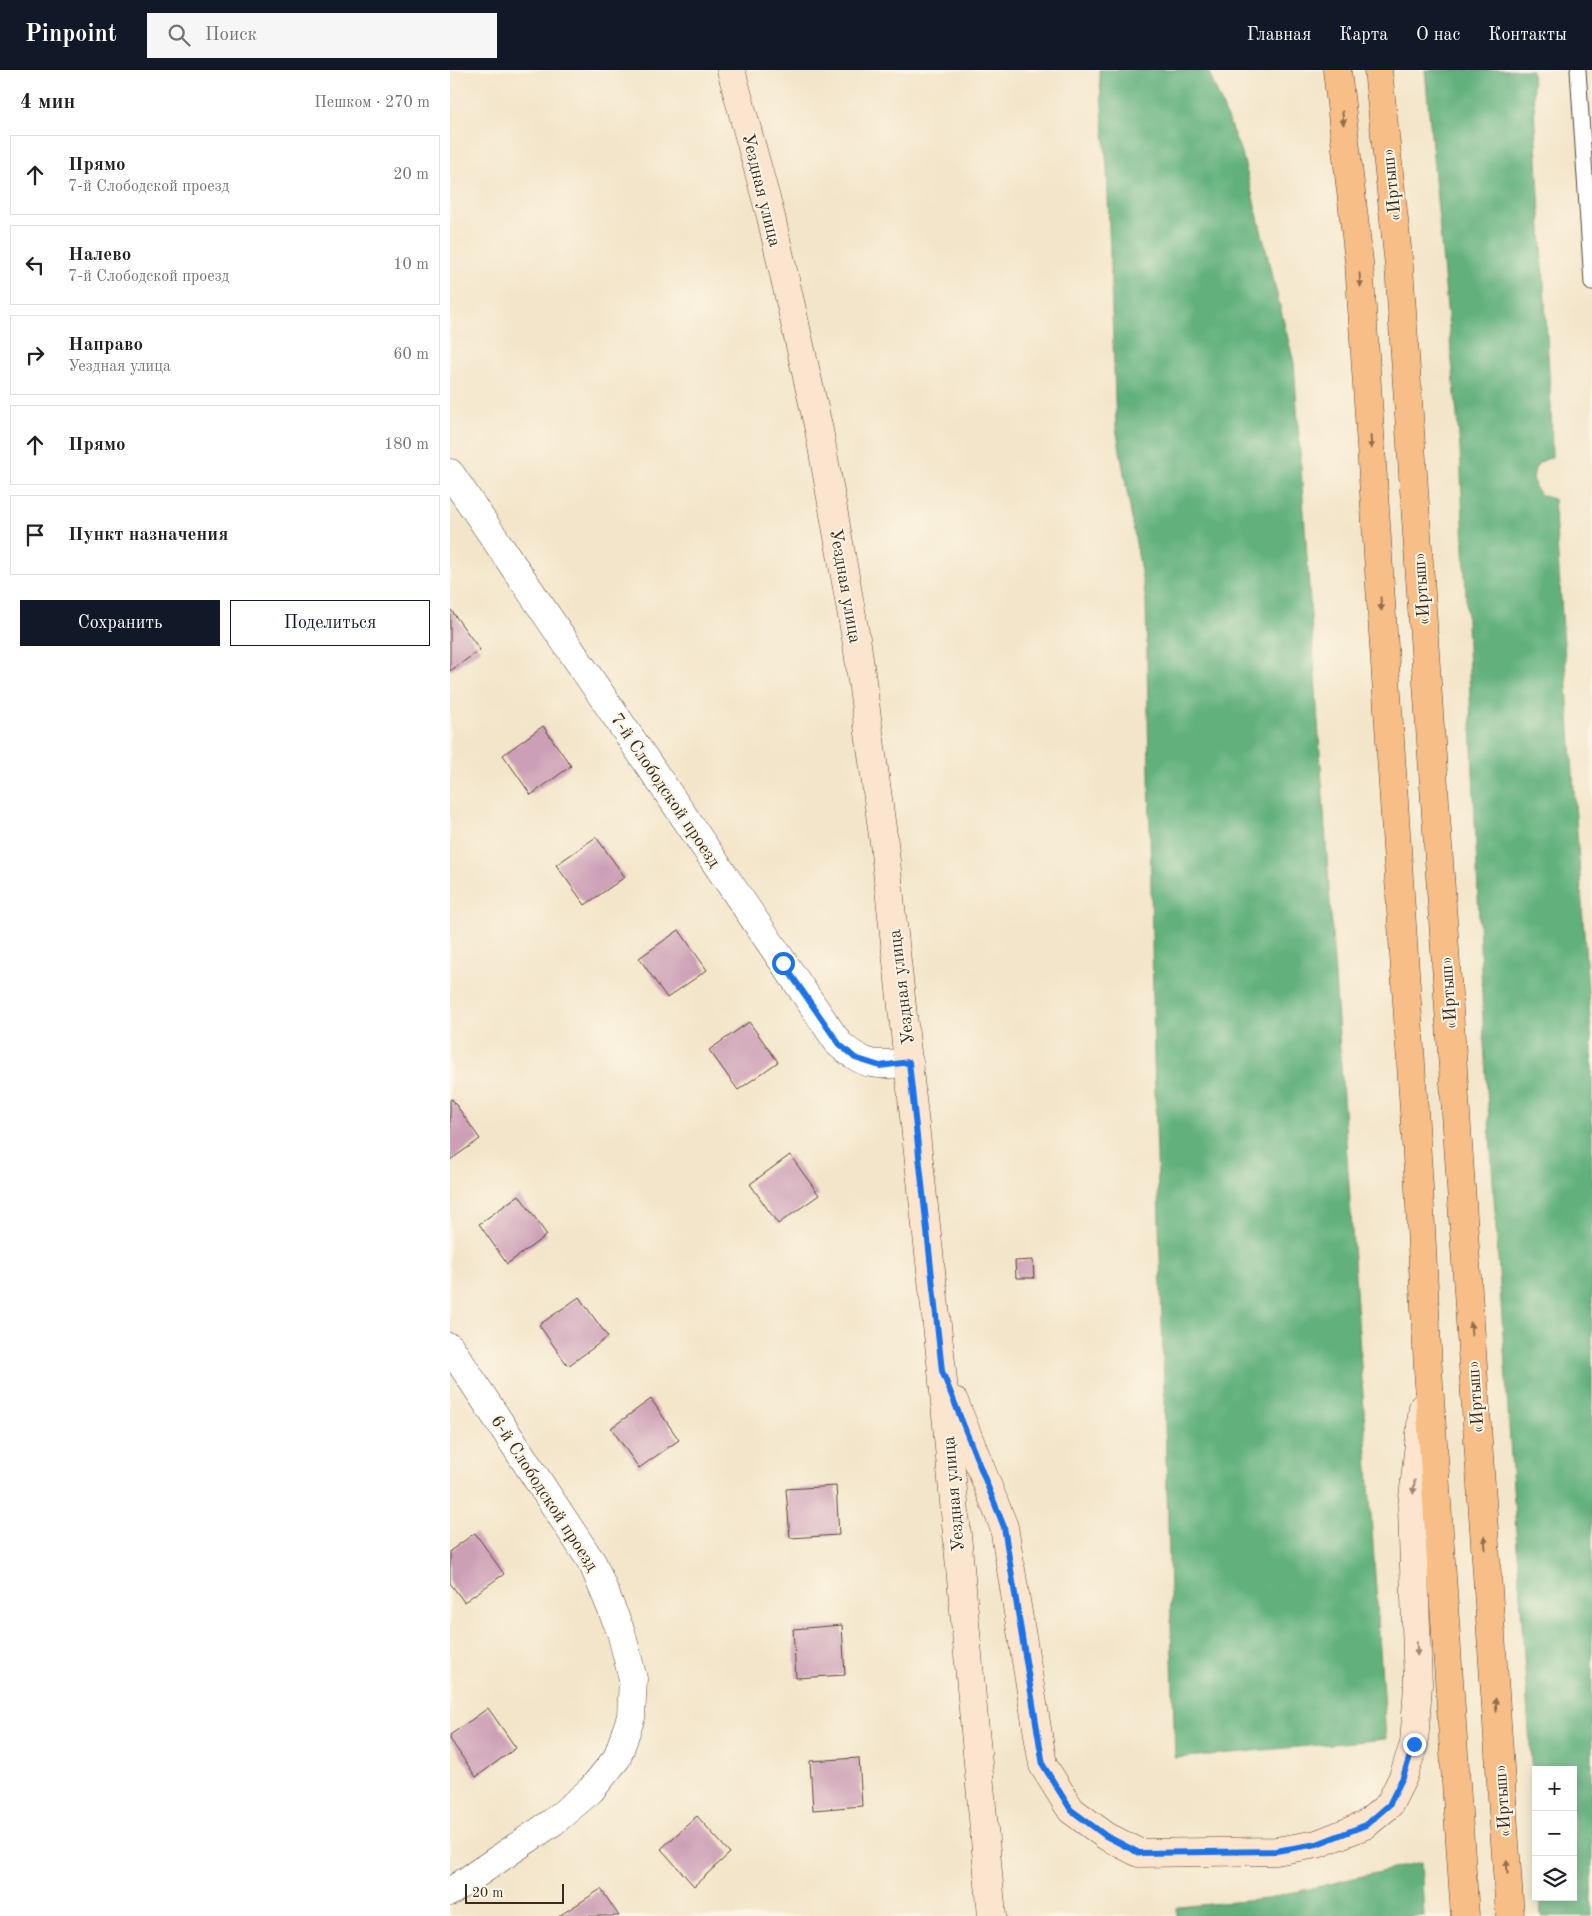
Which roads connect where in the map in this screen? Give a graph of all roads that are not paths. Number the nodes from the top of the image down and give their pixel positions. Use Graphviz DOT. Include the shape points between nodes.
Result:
graph roads {
  1 [pos="731,70"];
  2 [pos="1337,70"];
  3 [pos="1378,70"];
  4 [pos="1578,70"];
  5 [pos="1592,282"];
  6 [pos="450,473"];
  7 [pos="909,1062"];
  8 [pos="450,1347"];
  9 [pos="1428,1368"];
  10 [pos="942,1371"];
  11 [pos="450,1892"];
  12 [pos="992,1916"];
  13 [pos="1465,1916"];
  14 [pos="1510,1916"];
  1 -- 7 [label="street, Уездная улица" via="770,218 816,420 854,624"];
  2 -- 9 [label="highway, one-way" via="1360,272"];
  14 -- 3 [label="highway, «Иртыш», one-way" via="1400,266"];
  4 -- 5 [label="lane"];
  6 -- 7 [label="street, 7-й Слободской проезд" via="839,1044 855,1058 880,1066"];
  7 -- 10 [label="street, Уездная улица"];
  8 -- 11 [label="street, 6-й Слободской проезд" via="594,1564 621,1632 633,1679 631,1717 617,1758 591,1790 553,1822"];
  9 -- 10 [label="street, one-way" via="1412,1507 1418,1685 1414,1744 1403,1777 1389,1805 1366,1825 1317,1844 1276,1851 1231,1853 1139,1853 1106,1836 1071,1810 1043,1765 1004,1527"];
  9 -- 13 [label="highway"];
  10 -- 12 [label="street, Уездная улица"];
}
